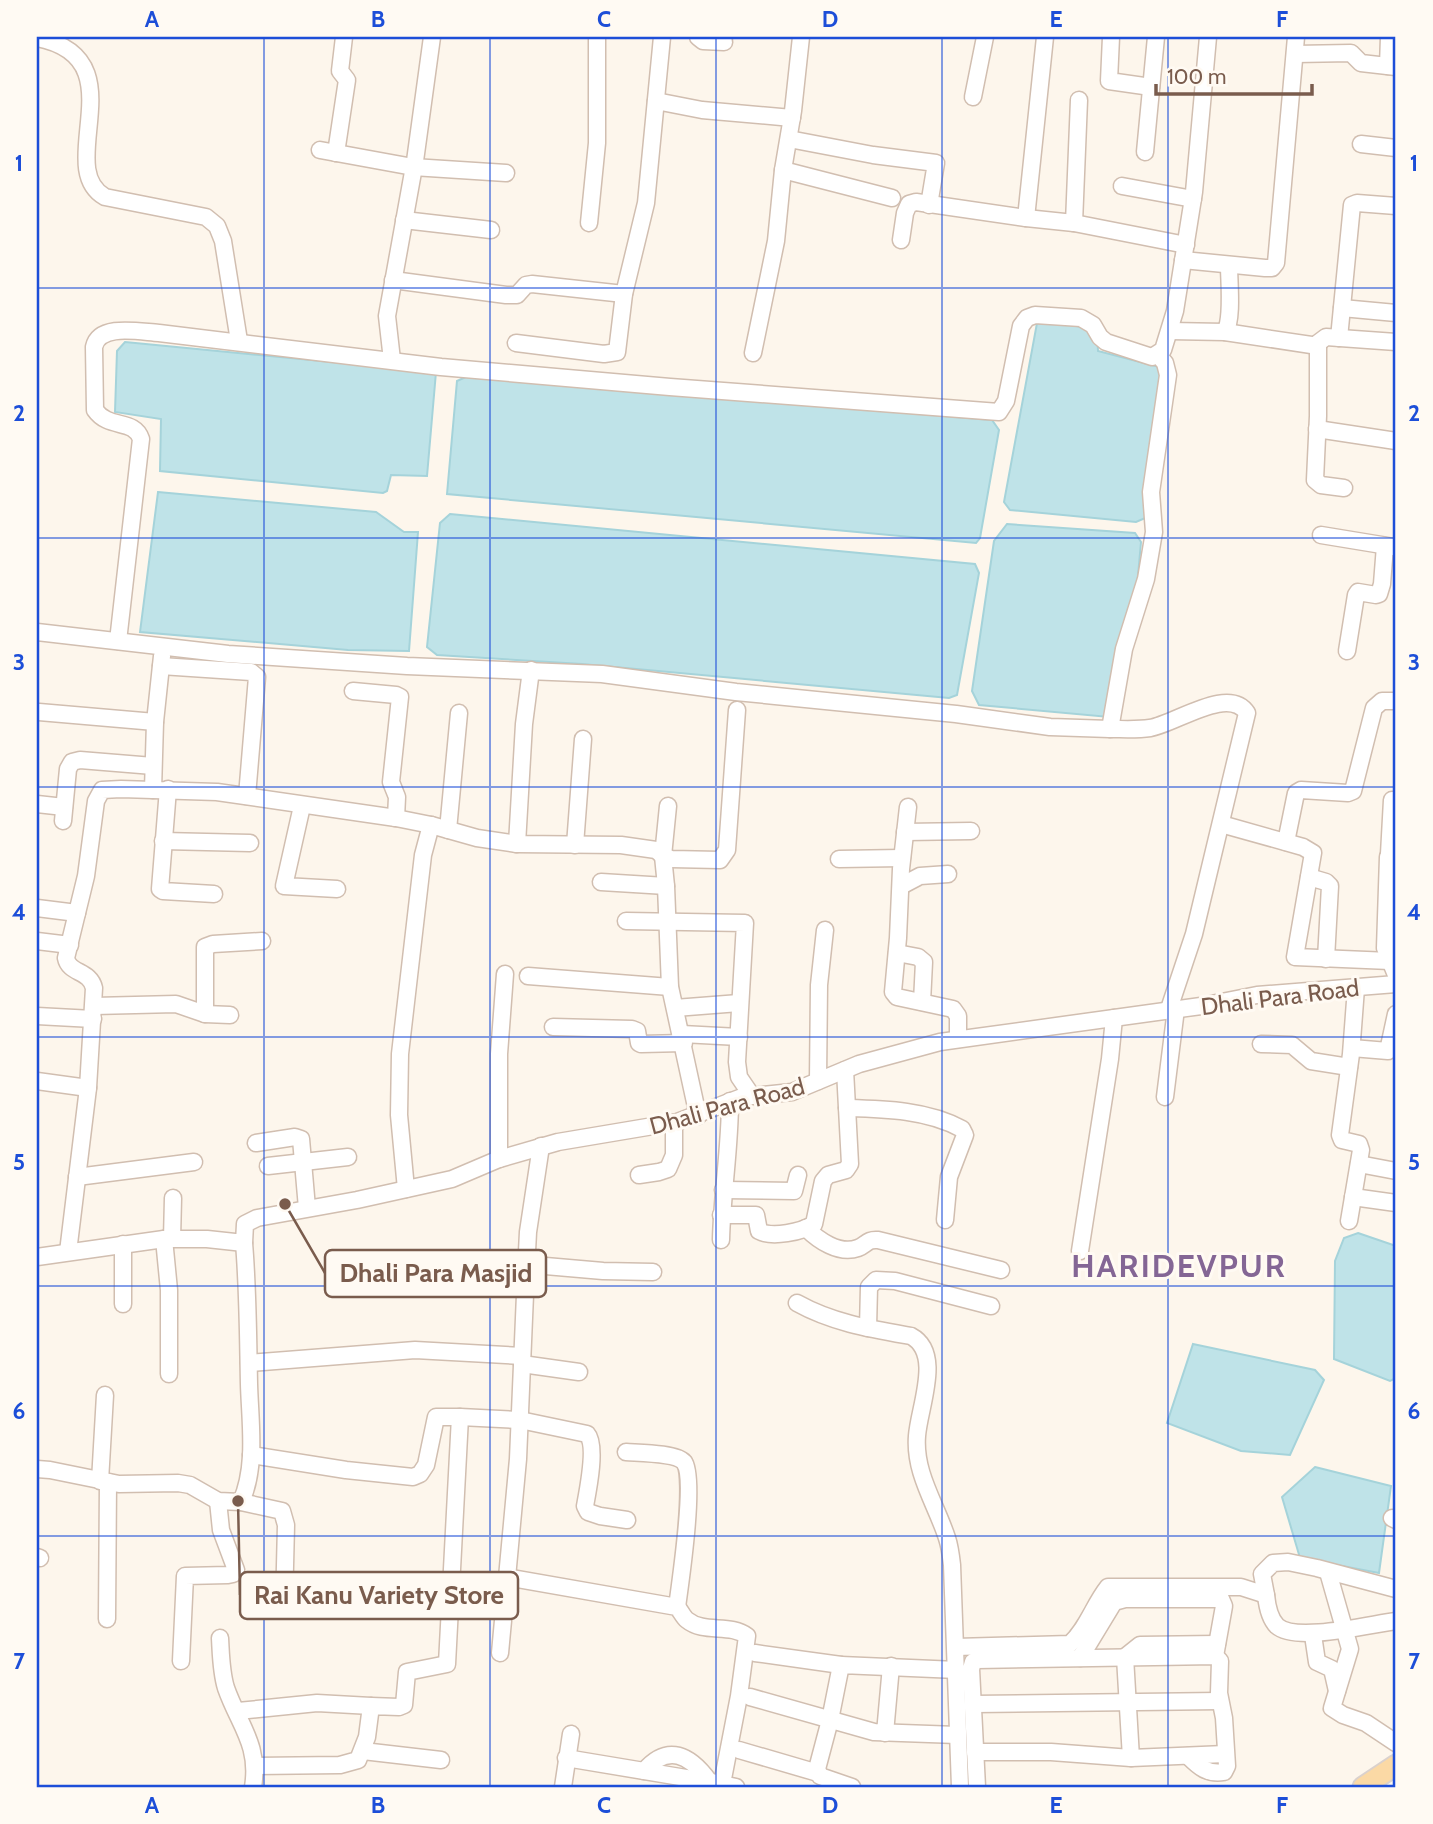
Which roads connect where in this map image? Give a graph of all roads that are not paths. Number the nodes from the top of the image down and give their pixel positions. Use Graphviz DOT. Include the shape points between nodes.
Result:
graph roads {
  1 [pos="344,37"];
  2 [pos="432,37"];
  3 [pos="597,37"];
  4 [pos="662,37"];
  5 [pos="698,37"];
  6 [pos="802,37"];
  7 [pos="985,37"];
  8 [pos="1045,37"];
  9 [pos="1111,37"];
  10 [pos="1156,37"];
  11 [pos="1208,37"];
  12 [pos="1296,37"];
  13 [pos="1389,37"];
  14 [pos="43,38"];
  15 [pos="724,43"];
  16 [pos="1326,44"];
  17 [pos="1294,54"];
  18 [pos="1392,66"];
  19 [pos="1151,87"];
  20 [pos="973,97"];
  21 [pos="1080,100"];
  22 [pos="656,101"];
  23 [pos="792,118"];
  24 [pos="789,139"];
  25 [pos="1360,144"];
  26 [pos="1396,148"];
  27 [pos="1145,152"];
  28 [pos="413,167"];
  29 [pos="783,170"];
  30 [pos="506,173"];
  31 [pos="1122,186"];
  32 [pos="892,198"];
  33 [pos="1193,199"];
  34 [pos="929,205"];
  35 [pos="1396,206"];
  36 [pos="1026,219"];
  37 [pos="404,220"];
  38 [pos="589,223"];
  39 [pos="1074,223"];
  40 [pos="491,230"];
  41 [pos="901,240"];
  42 [pos="1185,252"];
  43 [pos="1229,265"];
  44 [pos="393,280"];
  45 [pos="624,295"];
  46 [pos="1342,308"];
  47 [pos="1396,313"];
  48 [pos="1170,331"];
  49 [pos="1225,332"];
  50 [pos="1339,338"];
  51 [pos="239,341"];
  52 [pos="1396,342"];
  53 [pos="516,343"];
  54 [pos="1318,346"];
  55 [pos="753,353"];
  56 [pos="1158,355"];
  57 [pos="392,360"];
  58 [pos="1317,429"];
  59 [pos="1396,441"];
  60 [pos="1344,488"];
  61 [pos="1321,535"];
  62 [pos="1391,546"];
  63 [pos="37,632"];
  64 [pos="118,641"];
  65 [pos="164,646"];
  66 [pos="1347,651"];
  67 [pos="160,666"];
  68 [pos="531,670"];
  69 [pos="353,691"];
  70 [pos="1396,701"];
  71 [pos="737,710"];
  72 [pos="39,712"];
  73 [pos="459,713"];
  74 [pos="155,722"];
  75 [pos="1110,729"];
  76 [pos="583,739"];
  77 [pos="153,766"];
  78 [pos="161,790"];
  79 [pos="247,796"];
  80 [pos="1392,800"];
  81 [pos="37,804"];
  82 [pos="302,806"];
  83 [pos="668,806"];
  84 [pos="908,807"];
  85 [pos="396,818"];
  86 [pos="1221,824"];
  87 [pos="430,825"];
  88 [pos="447,830"];
  89 [pos="971,831"];
  90 [pos="905,832"];
  91 [pos="163,841"];
  92 [pos="1286,842"];
  93 [pos="250,843"];
  94 [pos="517,844"];
  95 [pos="575,845"];
  96 [pos="1393,853"];
  97 [pos="663,856"];
  98 [pos="902,858"];
  99 [pos="839,859"];
  100 [pos="948,874"];
  101 [pos="1309,877"];
  102 [pos="601,882"];
  103 [pos="666,886"];
  104 [pos="901,886"];
  105 [pos="337,889"];
  106 [pos="214,894"];
  107 [pos="37,908"];
  108 [pos="77,912"];
  109 [pos="626,921"];
  110 [pos="668,922"];
  111 [pos="825,930"];
  112 [pos="37,941"];
  113 [pos="261,941"];
  114 [pos="70,946"];
  115 [pos="897,953"];
  116 [pos="1325,959"];
  117 [pos="1393,968"];
  118 [pos="505,974"];
  119 [pos="528,976"];
  120 [pos="1396,985"];
  121 [pos="670,987"];
  122 [pos="1356,988"];
  123 [pos="922,1002"];
  124 [pos="739,1003"];
  125 [pos="675,1008"];
  126 [pos="1172,1009"];
  127 [pos="93,1012"];
  128 [pos="205,1014"];
  129 [pos="1396,1014"];
  130 [pos="230,1015"];
  131 [pos="37,1016"];
  132 [pos="1114,1018"];
  133 [pos="553,1027"];
  134 [pos="739,1037"];
  135 [pos="683,1039"];
  136 [pos="958,1039"];
  137 [pos="1261,1044"];
  138 [pos="1352,1048"];
  139 [pos="1349,1067"];
  140 [pos="845,1070"];
  141 [pos="37,1081"];
  142 [pos="818,1081"];
  143 [pos="88,1088"];
  144 [pos="752,1096"];
  145 [pos="1165,1097"];
  146 [pos="730,1101"];
  147 [pos="847,1108"];
  148 [pos="698,1116"];
  149 [pos="674,1123"];
  150 [pos="256,1143"];
  151 [pos="541,1146"];
  152 [pos="348,1157"];
  153 [pos="499,1159"];
  154 [pos="304,1161"];
  155 [pos="194,1162"];
  156 [pos="1359,1164"];
  157 [pos="268,1166"];
  158 [pos="1396,1171"];
  159 [pos="639,1175"];
  160 [pos="798,1175"];
  161 [pos="77,1177"];
  162 [pos="406,1189"];
  163 [pos="723,1190"];
  164 [pos="1353,1197"];
  165 [pos="173,1198"];
  166 [pos="1396,1203"];
  167 [pos="307,1208"];
  168 [pos="721,1214"];
  169 [pos="945,1220"];
  170 [pos="1349,1221"];
  171 [pos="806,1228"];
  172 [pos="168,1239"];
  173 [pos="720,1240"];
  174 [pos="244,1243"];
  175 [pos="123,1244"];
  176 [pos="1080,1251"];
  177 [pos="68,1252"];
  178 [pos="37,1257"];
  179 [pos="1001,1270"];
  180 [pos="526,1271"];
  181 [pos="653,1272"];
  182 [pos="797,1303"];
  183 [pos="124,1304"];
  184 [pos="991,1306"];
  185 [pos="868,1328"];
  186 [pos="522,1360"];
  187 [pos="249,1363"];
  188 [pos="579,1372"];
  189 [pos="169,1374"];
  190 [pos="105,1395"];
  191 [pos="460,1417"];
  192 [pos="520,1420"];
  193 [pos="626,1452"];
  194 [pos="251,1455"];
  195 [pos="37,1469"];
  196 [pos="104,1482"];
  197 [pos="218,1501"];
  198 [pos="241,1502"];
  199 [pos="627,1520"];
  200 [pos="1328,1572"];
  201 [pos="506,1577"];
  202 [pos="1396,1589"];
  203 [pos="1266,1595"];
  204 [pos="284,1606"];
  205 [pos="677,1608"];
  206 [pos="107,1619"];
  207 [pos="1396,1621"];
  208 [pos="1346,1628"];
  209 [pos="1313,1635"];
  210 [pos="220,1638"];
  211 [pos="956,1647"];
  212 [pos="1216,1650"];
  213 [pos="500,1653"];
  214 [pos="755,1653"];
  215 [pos="1125,1657"];
  216 [pos="1080,1658"];
  217 [pos="181,1661"];
  218 [pos="841,1665"];
  219 [pos="891,1666"];
  220 [pos="957,1670"];
  221 [pos="1337,1690"];
  222 [pos="750,1697"];
  223 [pos="1220,1701"];
  224 [pos="1127,1703"];
  225 [pos="974,1704"];
  226 [pos="371,1706"];
  227 [pos="238,1712"];
  228 [pos="830,1720"];
  229 [pos="886,1733"];
  230 [pos="571,1734"];
  231 [pos="957,1735"];
  232 [pos="1396,1743"];
  233 [pos="739,1750"];
  234 [pos="363,1751"];
  235 [pos="975,1752"];
  236 [pos="566,1758"];
  237 [pos="1131,1758"];
  238 [pos="441,1760"];
  239 [pos="1396,1765"];
  240 [pos="255,1766"];
  241 [pos="640,1771"];
  242 [pos="818,1773"];
  243 [pos="722,1785"];
  244 [pos="253,1787"];
  245 [pos="562,1787"];
  246 [pos="633,1787"];
  247 [pos="852,1787"];
  248 [pos="960,1787"];
  249 [pos="977,1787"];
  250 [pos="1363,1787"];
  1 -- 28 [label="street" via="340,71 347,80 328,152"];
  2 -- 28 [label="street"];
  3 -- 38 [label="street" via="597,143"];
  4 -- 22 [label="street"];
  5 -- 15 [label="street"];
  6 -- 23 [label="street"];
  7 -- 20 [label="street"];
  8 -- 36 [label="street"];
  9 -- 19 [label="street" via="1109,81"];
  10 -- 19 [label="street"];
  11 -- 33 [label="street"];
  12 -- 17 [label="street"];
  13 -- 18 [label="street"];
  14 -- 51 [label="street" via="73,53 89,83 87,165 94,191 199,215 217,226"];
  16 -- 17 [label="street"];
  16 -- 18 [label="street" via="1351,53 1361,63"];
  17 -- 43 [label="street" via="1276,263 1272,268"];
  19 -- 27 [label="street"];
  21 -- 39 [label="street"];
  22 -- 23 [label="street"];
  22 -- 45 [label="street" via="646,202"];
  23 -- 24 [label="street"];
  24 -- 29 [label="street"];
  24 -- 34 [label="street" via="936,163"];
  25 -- 26 [label="street"];
  28 -- 30 [label="street"];
  28 -- 37 [label="street"];
  29 -- 32 [label="street"];
  29 -- 55 [label="street" via="776,241"];
  31 -- 33 [label="street"];
  33 -- 42 [label="street"];
  34 -- 36 [label="street"];
  34 -- 41 [label="street" via="909,204"];
  35 -- 46 [label="street" via="1352,205"];
  36 -- 39 [label="street"];
  37 -- 40 [label="street"];
  37 -- 44 [label="street"];
  39 -- 42 [label="street"];
  42 -- 43 [label="street"];
  42 -- 48 [label="street"];
  43 -- 49 [label="street"];
  44 -- 45 [label="street" via="506,295 517,295 532,284"];
  44 -- 57 [label="street" via="387,316"];
  45 -- 53 [label="street" via="616,354"];
  46 -- 47 [label="street"];
  46 -- 50 [label="street"];
  48 -- 49 [label="street"];
  48 -- 56 [label="street"];
  49 -- 54 [label="street"];
  50 -- 52 [label="street"];
  50 -- 54 [label="street" via="1326,337"];
  51 -- 57 [label="street"];
  51 -- 64 [label="street" via="114,332 96,339 95,410 101,418 133,427 141,439"];
  54 -- 58 [label="street"];
  56 -- 57 [label="street" via="1113,345 1081,318 1035,315 1021,326 1006,401 999,412"];
  56 -- 75 [label="street" via="1168,375 1151,492 1154,532 1146,579 1124,649"];
  58 -- 59 [label="street"];
  58 -- 60 [label="street" via="1315,480"];
  61 -- 62 [label="street"];
  62 -- 66 [label="street" via="1379,594 1356,595"];
  63 -- 64 [label="street"];
  64 -- 65 [label="street"];
  65 -- 67 [label="street"];
  65 -- 68 [label="street" via="395,666"];
  67 -- 74 [label="street"];
  67 -- 79 [label="street" via="251,672 257,677"];
  68 -- 75 [label="street" via="602,674 1050,727"];
  68 -- 94 [label="street"];
  69 -- 85 [label="street" via="400,697 391,782 397,797"];
  70 -- 92 [label="street" via="1382,701 1374,708 1353,791 1296,793"];
  71 -- 97 [label="street" via="724,857 714,861"];
  72 -- 74 [label="street"];
  73 -- 88 [label="street"];
  74 -- 77 [label="street"];
  75 -- 86 [label="street" via="1151,728 1229,702 1243,706 1247,713"];
  76 -- 95 [label="street"];
  77 -- 78 [label="street"];
  77 -- 81 [label="street" via="72,762 64,814"];
  78 -- 79 [label="street"];
  78 -- 91 [label="street"];
  78 -- 108 [label="street" via="110,789 98,795"];
  79 -- 82 [label="street"];
  80 -- 96 [label="street"];
  82 -- 85 [label="street"];
  82 -- 105 [label="street" via="284,886"];
  83 -- 97 [label="street"];
  84 -- 90 [label="street"];
  85 -- 87 [label="street"];
  86 -- 92 [label="street"];
  86 -- 126 [label="street"];
  87 -- 88 [label="street"];
  87 -- 162 [label="street" via="400,1054 399,1115"];
  88 -- 94 [label="street"];
  89 -- 90 [label="street"];
  90 -- 98 [label="street"];
  91 -- 93 [label="street"];
  91 -- 106 [label="street" via="160,889"];
  92 -- 101 [label="street" via="1313,853"];
  94 -- 95 [label="street"];
  95 -- 97 [label="street" via="648,848"];
  96 -- 117 [label="street" via="1385,948"];
  97 -- 103 [label="street"];
  98 -- 99 [label="street"];
  98 -- 104 [label="street"];
  100 -- 104 [label="street" via="920,876"];
  101 -- 116 [label="street" via="1330,886"];
  101 -- 116 [label="street" via="1295,957"];
  102 -- 103 [label="street"];
  103 -- 110 [label="street"];
  104 -- 115 [label="street"];
  107 -- 108 [label="street"];
  108 -- 114 [label="street"];
  109 -- 110 [label="street"];
  110 -- 121 [label="street"];
  110 -- 124 [label="street" via="745,923"];
  111 -- 142 [label="street"];
  112 -- 114 [label="street"];
  113 -- 128 [label="street" via="205,947"];
  114 -- 127 [label="street" via="67,964 92,980"];
  115 -- 123 [label="street" via="924,962"];
  115 -- 123 [label="street" via="895,995"];
  116 -- 117 [label="street"];
  118 -- 153 [label="street"];
  119 -- 121 [label="street"];
  120 -- 122 [label="street, Dhali Para Road"];
  121 -- 125 [label="street"];
  122 -- 126 [label="street, Dhali Para Road" via="1257,995"];
  122 -- 138 [label="street"];
  123 -- 136 [label="street" via="956,1012"];
  124 -- 125 [label="street"];
  124 -- 134 [label="street"];
  125 -- 135 [label="street"];
  126 -- 132 [label="street, Dhali Para Road"];
  126 -- 145 [label="street"];
  127 -- 128 [label="street" via="176,1004"];
  127 -- 131 [label="street"];
  127 -- 143 [label="street"];
  128 -- 130 [label="street"];
  129 -- 138 [label="street" via="1388,1051"];
  132 -- 136 [label="street, Dhali Para Road"];
  132 -- 176 [label="street"];
  133 -- 135 [label="street" via="632,1029 641,1044"];
  134 -- 135 [label="street"];
  134 -- 144 [label="street" via="739,1077"];
  135 -- 148 [label="street"];
  136 -- 140 [label="street, Dhali Para Road" via="896,1052"];
  137 -- 139 [label="street" via="1292,1045 1311,1061"];
  138 -- 139 [label="street"];
  139 -- 156 [label="street" via="1340,1135 1360,1146"];
  140 -- 142 [label="street, Dhali Para Road"];
  140 -- 147 [label="street"];
  141 -- 143 [label="street"];
  142 -- 144 [label="street, Dhali Para Road" via="792,1092"];
  143 -- 161 [label="street"];
  144 -- 146 [label="street, Dhali Para Road"];
  146 -- 148 [label="street, Dhali Para Road"];
  146 -- 163 [label="street"];
  147 -- 169 [label="street" via="902,1111 962,1129 965,1135 949,1177"];
  147 -- 171 [label="street" via="849,1168 825,1178 816,1219"];
  148 -- 149 [label="street, Dhali Para Road"];
  149 -- 151 [label="street, Dhali Para Road"];
  149 -- 159 [label="street" via="674,1155 668,1169"];
  150 -- 154 [label="street" via="298,1137 303,1142"];
  151 -- 153 [label="street, Dhali Para Road"];
  151 -- 180 [label="street"];
  152 -- 154 [label="street"];
  153 -- 162 [label="street, Dhali Para Road" via="452,1179"];
  154 -- 157 [label="street"];
  154 -- 167 [label="street"];
  155 -- 161 [label="street"];
  156 -- 158 [label="street"];
  156 -- 164 [label="street"];
  160 -- 163 [label="street" via="792,1192"];
  161 -- 177 [label="street"];
  162 -- 167 [label="street, Dhali Para Road"];
  163 -- 168 [label="street"];
  164 -- 166 [label="street"];
  164 -- 170 [label="street"];
  165 -- 172 [label="street"];
  167 -- 174 [label="street, Dhali Para Road" via="249,1221"];
  168 -- 171 [label="street" via="753,1213 760,1231 766,1234"];
  168 -- 173 [label="street"];
  171 -- 179 [label="street" via="822,1242 841,1248 856,1249 878,1240"];
  172 -- 174 [label="street"];
  172 -- 175 [label="street"];
  172 -- 189 [label="street"];
  174 -- 187 [label="street"];
  175 -- 177 [label="street"];
  175 -- 183 [label="street"];
  177 -- 178 [label="street"];
  180 -- 181 [label="street" via="534,1265"];
  180 -- 186 [label="street"];
  182 -- 185 [label="street" via="827,1318"];
  184 -- 185 [label="street" via="876,1280 869,1287"];
  185 -- 211 [label="street" via="911,1336 925,1347 928,1368 916,1453 947,1539"];
  186 -- 187 [label="street" via="415,1350"];
  186 -- 188 [label="street"];
  186 -- 192 [label="street"];
  187 -- 194 [label="street"];
  190 -- 196 [label="street"];
  191 -- 192 [label="street"];
  191 -- 194 [label="street" via="436,1417 426,1465 413,1477"];
  191 -- 226 [label="street" via="447,1664 407,1672 404,1705"];
  192 -- 199 [label="street" via="587,1434 593,1448 585,1506 588,1512"];
  192 -- 201 [label="street"];
  193 -- 205 [label="street" via="674,1457 687,1465 686,1535"];
  194 -- 198 [label="street"];
  195 -- 196 [label="street"];
  196 -- 197 [label="street" via="190,1485"];
  196 -- 206 [label="street"];
  197 -- 198 [label="street"];
  197 -- 217 [label="street" via="221,1530 236,1570 228,1575 185,1576"];
  198 -- 204 [label="street" via="276,1508 285,1517"];
  200 -- 202 [label="street"];
  200 -- 203 [label="street" via="1273,1563 1262,1574"];
  200 -- 208 [label="street"];
  201 -- 205 [label="street"];
  201 -- 213 [label="street"];
  203 -- 209 [label="street" via="1277,1626"];
  203 -- 211 [label="street" via="1241,1587 1108,1587 1084,1631 1070,1644"];
  205 -- 243 [label="street" via="699,1626 741,1631 747,1636"];
  207 -- 208 [label="street"];
  208 -- 209 [label="street"];
  208 -- 221 [label="street" via="1349,1656"];
  209 -- 221 [label="street" via="1317,1662 1332,1669"];
  210 -- 227 [label="street" via="225,1684"];
  211 -- 220 [label="street"];
  212 -- 215 [label="street"];
  212 -- 216 [label="street" via="1224,1606 1221,1599 1125,1599 1114,1602"];
  212 -- 223 [label="street"];
  214 -- 218 [label="street"];
  215 -- 216 [label="street"];
  215 -- 224 [label="street"];
  216 -- 225 [label="street" via="977,1660 971,1670"];
  218 -- 219 [label="street"];
  218 -- 228 [label="street"];
  219 -- 220 [label="street"];
  219 -- 229 [label="street"];
  220 -- 231 [label="street"];
  221 -- 232 [label="street" via="1334,1710 1366,1723"];
  222 -- 228 [label="street"];
  223 -- 224 [label="street"];
  223 -- 237 [label="street" via="1224,1772 1207,1772 1188,1756"];
  224 -- 225 [label="street"];
  224 -- 237 [label="street"];
  225 -- 235 [label="street"];
  226 -- 227 [label="street" via="317,1703"];
  226 -- 234 [label="street"];
  227 -- 240 [label="street"];
  228 -- 229 [label="street"];
  228 -- 242 [label="street"];
  229 -- 231 [label="street"];
  230 -- 236 [label="street"];
  231 -- 248 [label="street"];
  233 -- 242 [label="street"];
  234 -- 238 [label="street"];
  234 -- 240 [label="street" via="358,1760 340,1765"];
  235 -- 237 [label="street"];
  235 -- 249 [label="street"];
  236 -- 241 [label="street"];
  236 -- 245 [label="street"];
  239 -- 250 [label="main road"];
  240 -- 244 [label="street"];
  241 -- 243 [label="street"];
  241 -- 246 [label="street"];
  242 -- 247 [label="street"];
}
